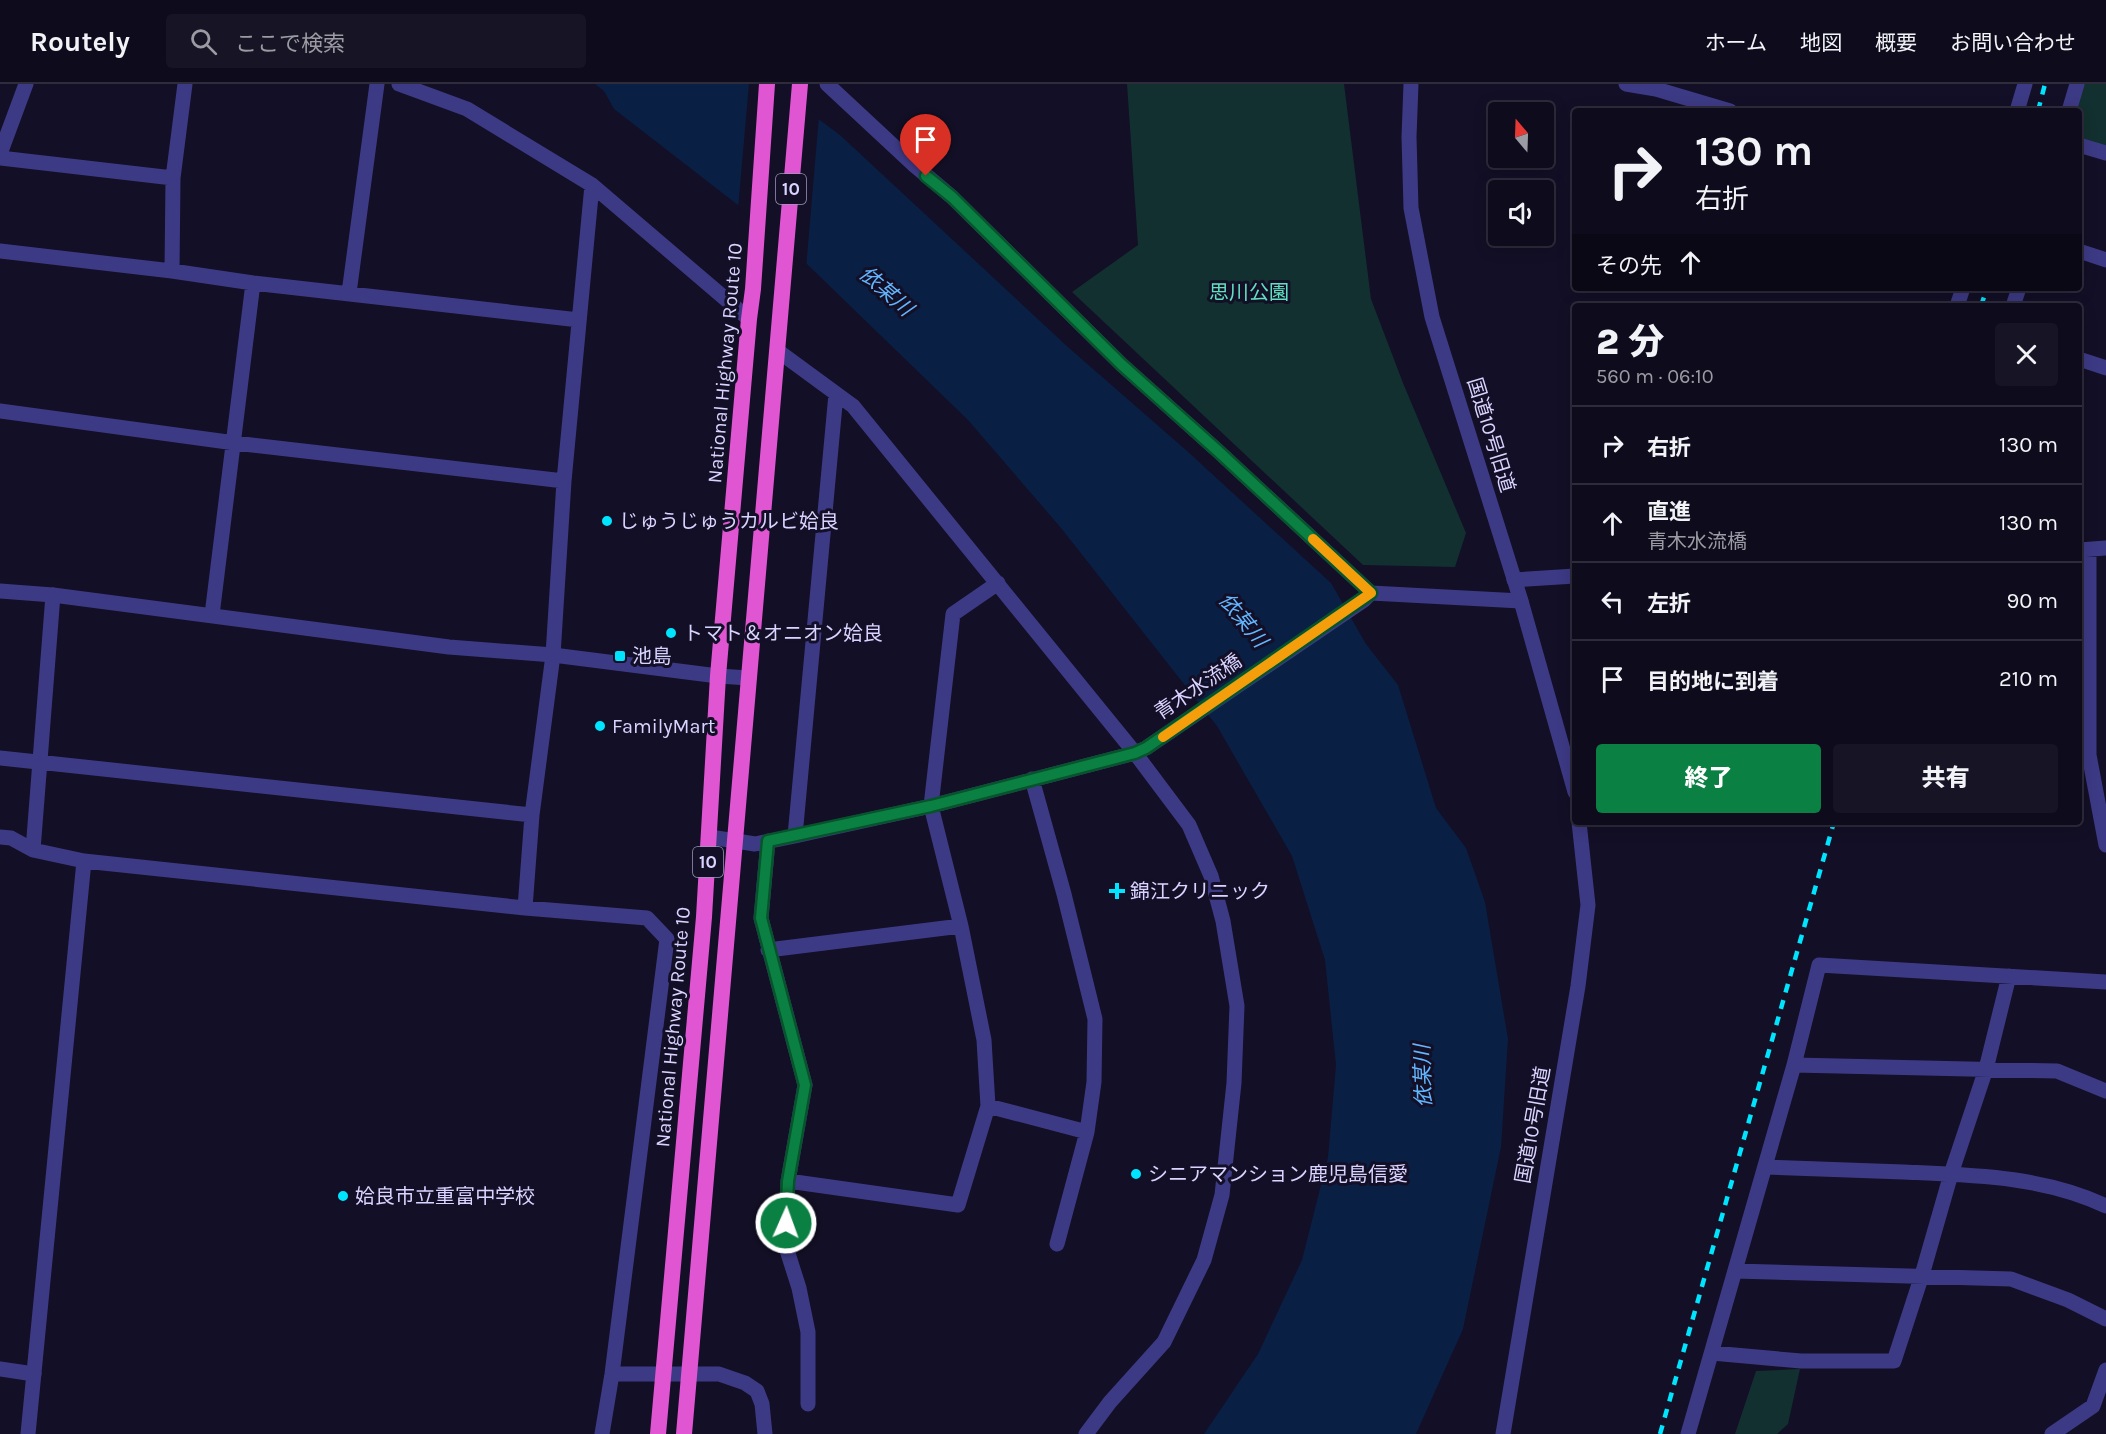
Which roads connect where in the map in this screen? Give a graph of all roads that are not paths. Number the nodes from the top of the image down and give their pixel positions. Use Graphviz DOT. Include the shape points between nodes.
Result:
graph roads {
  1 [pos="26,84"];
  2 [pos="185,84"];
  3 [pos="377,84"];
  4 [pos="399,84"];
  5 [pos="766,84"];
  6 [pos="827,84"];
  7 [pos="1411,84"];
  8 [pos="1626,84"];
  9 [pos="2025,84"];
  10 [pos="2077,84"];
  11 [pos="800,85"];
  12 [pos="1720,108"];
  13 [pos="2018,108"];
  14 [pos="2070,108"];
  15 [pos="2082,146"];
  16 [pos="2106,153"];
  17 [pos="0,156"];
  18 [pos="173,178"];
  19 [pos="592,185"];
  20 [pos="0,251"];
  21 [pos="2082,253"];
  22 [pos="2106,260"];
  23 [pos="172,271"];
  24 [pos="253,283"];
  25 [pos="349,293"];
  26 [pos="749,319"];
  27 [pos="579,320"];
  28 [pos="778,351"];
  29 [pos="2082,360"];
  30 [pos="2106,368"];
  31 [pos="837,394"];
  32 [pos="0,411"];
  33 [pos="235,442"];
  34 [pos="564,481"];
  35 [pos="2106,548"];
  36 [pos="2084,550"];
  37 [pos="1572,576"];
  38 [pos="1514,580"];
  39 [pos="998,583"];
  40 [pos="0,591"];
  41 [pos="53,595"];
  42 [pos="1368,597"];
  43 [pos="1521,601"];
  44 [pos="212,615"];
  45 [pos="554,655"];
  46 [pos="718,676"];
  47 [pos="749,678"];
  48 [pos="1140,751"];
  49 [pos="0,758"];
  50 [pos="41,762"];
  51 [pos="1032,779"];
  52 [pos="1572,781"];
  53 [pos="931,806"];
  54 [pos="532,815"];
  55 [pos="1580,825"];
  56 [pos="795,836"];
  57 [pos="0,837"];
  58 [pos="710,837"];
  59 [pos="735,840"];
  60 [pos="768,841"];
  61 [pos="2106,845"];
  62 [pos="33,850"];
  63 [pos="84,861"];
  64 [pos="525,908"];
  65 [pos="961,926"];
  66 [pos="768,950"];
  67 [pos="2009,976"];
  68 [pos="2106,982"];
  69 [pos="1794,1065"];
  70 [pos="1986,1069"];
  71 [pos="2106,1091"];
  72 [pos="988,1106"];
  73 [pos="1087,1132"];
  74 [pos="1766,1167"];
  75 [pos="1951,1174"];
  76 [pos="788,1181"];
  77 [pos="2106,1206"];
  78 [pos="1057,1244"];
  79 [pos="1734,1271"];
  80 [pos="1922,1275"];
  81 [pos="2106,1319"];
  82 [pos="1712,1353"];
  83 [pos="0,1370"];
  84 [pos="2106,1370"];
  85 [pos="34,1374"];
  86 [pos="612,1374"];
  87 [pos="664,1374"];
  88 [pos="690,1374"];
  89 [pos="808,1404"];
  90 [pos="2099,1407"];
  91 [pos="28,1434"];
  92 [pos="602,1434"];
  93 [pos="658,1434"];
  94 [pos="684,1434"];
  95 [pos="765,1434"];
  96 [pos="1086,1434"];
  97 [pos="1503,1434"];
  98 [pos="1688,1434"];
  99 [pos="2052,1434"];
  1 -- 17 [label="street"];
  2 -- 18 [label="street"];
  3 -- 25 [label="street"];
  4 -- 19 [label="street" via="467,109"];
  5 -- 26 [label="highway, National Highway Route 10 / 10"];
  6 -- 42 [label="street" via="952,197 1122,365 1218,451"];
  7 -- 38 [label="street, 国道10号旧道" via="1412,208 1432,317"];
  8 -- 12 [label="street"];
  9 -- 13 [label="street"];
  10 -- 14 [label="street"];
  11 -- 28 [label="highway, 10"];
  15 -- 16 [label="street"];
  17 -- 18 [label="street"];
  18 -- 23 [label="street"];
  19 -- 26 [label="street"];
  19 -- 27 [label="street"];
  20 -- 23 [label="street"];
  21 -- 22 [label="street"];
  23 -- 24 [label="street"];
  24 -- 25 [label="street"];
  24 -- 33 [label="street"];
  25 -- 27 [label="street"];
  26 -- 46 [label="highway, National Highway Route 10 / 10"];
  27 -- 34 [label="street"];
  28 -- 31 [label="street"];
  28 -- 47 [label="highway, 10"];
  29 -- 30 [label="street"];
  31 -- 39 [label="street" via="853,406"];
  31 -- 56 [label="street"];
  32 -- 33 [label="street"];
  33 -- 34 [label="street"];
  33 -- 44 [label="street"];
  34 -- 45 [label="street"];
  35 -- 36 [label="street"];
  36 -- 61 [label="street" via="2089,755"];
  37 -- 38 [label="street"];
  38 -- 43 [label="street, 国道10号旧道"];
  39 -- 48 [label="street"];
  39 -- 53 [label="street" via="953,614"];
  40 -- 41 [label="street"];
  41 -- 44 [label="street"];
  41 -- 50 [label="street"];
  42 -- 43 [label="street"];
  42 -- 48 [label="street, 青木水流橋"];
  43 -- 52 [label="street, 国道10号旧道"];
  44 -- 45 [label="street" via="449,647"];
  45 -- 46 [label="street"];
  45 -- 54 [label="street"];
  46 -- 47 [label="street"];
  46 -- 58 [label="highway, National Highway Route 10 / 10"];
  47 -- 59 [label="highway, 10"];
  48 -- 51 [label="street"];
  48 -- 96 [label="street" via="1189,825 1211,876 1237,1006 1234,1083 1222,1195 1204,1260 1164,1342"];
  49 -- 50 [label="street"];
  50 -- 54 [label="street"];
  50 -- 62 [label="street"];
  51 -- 53 [label="street"];
  51 -- 73 [label="street" via="1095,1019 1094,1082"];
  53 -- 56 [label="street"];
  53 -- 65 [label="street"];
  54 -- 64 [label="street"];
  55 -- 97 [label="street, 国道10号旧道" via="1588,905 1578,986"];
  56 -- 60 [label="street"];
  57 -- 62 [label="street" via="11,838"];
  58 -- 59 [label="street"];
  58 -- 87 [label="highway, National Highway Route 10 / 10"];
  59 -- 60 [label="street"];
  59 -- 88 [label="highway, 10"];
  60 -- 66 [label="street" via="761,918"];
  62 -- 63 [label="street"];
  63 -- 64 [label="street"];
  63 -- 85 [label="street"];
  64 -- 86 [label="street" via="647,918 667,939"];
  65 -- 66 [label="street"];
  65 -- 72 [label="street" via="984,1040"];
  66 -- 76 [label="street" via="805,1085"];
  67 -- 68 [label="street"];
  67 -- 69 [label="street" via="1819,964"];
  67 -- 70 [label="street"];
  69 -- 70 [label="street"];
  69 -- 74 [label="street"];
  70 -- 71 [label="street" via="2057,1071"];
  70 -- 75 [label="street"];
  72 -- 73 [label="street"];
  72 -- 76 [label="street" via="958,1205"];
  73 -- 78 [label="street"];
  74 -- 75 [label="street"];
  74 -- 79 [label="street"];
  75 -- 77 [label="street" via="2024,1180"];
  75 -- 80 [label="street"];
  76 -- 89 [label="street" via="785,1244 808,1332"];
  79 -- 80 [label="street"];
  79 -- 82 [label="street"];
  80 -- 81 [label="street" via="2011,1279"];
  80 -- 82 [label="street" via="1894,1361 1801,1361"];
  82 -- 98 [label="street"];
  83 -- 85 [label="street"];
  84 -- 90 [label="street"];
  85 -- 91 [label="street"];
  86 -- 87 [label="street"];
  86 -- 92 [label="street"];
  87 -- 88 [label="street"];
  87 -- 93 [label="highway, National Highway Route 10 / 10"];
  88 -- 94 [label="highway, 10"];
  88 -- 95 [label="street" via="719,1374 757,1391"];
  90 -- 99 [label="street"];
}
